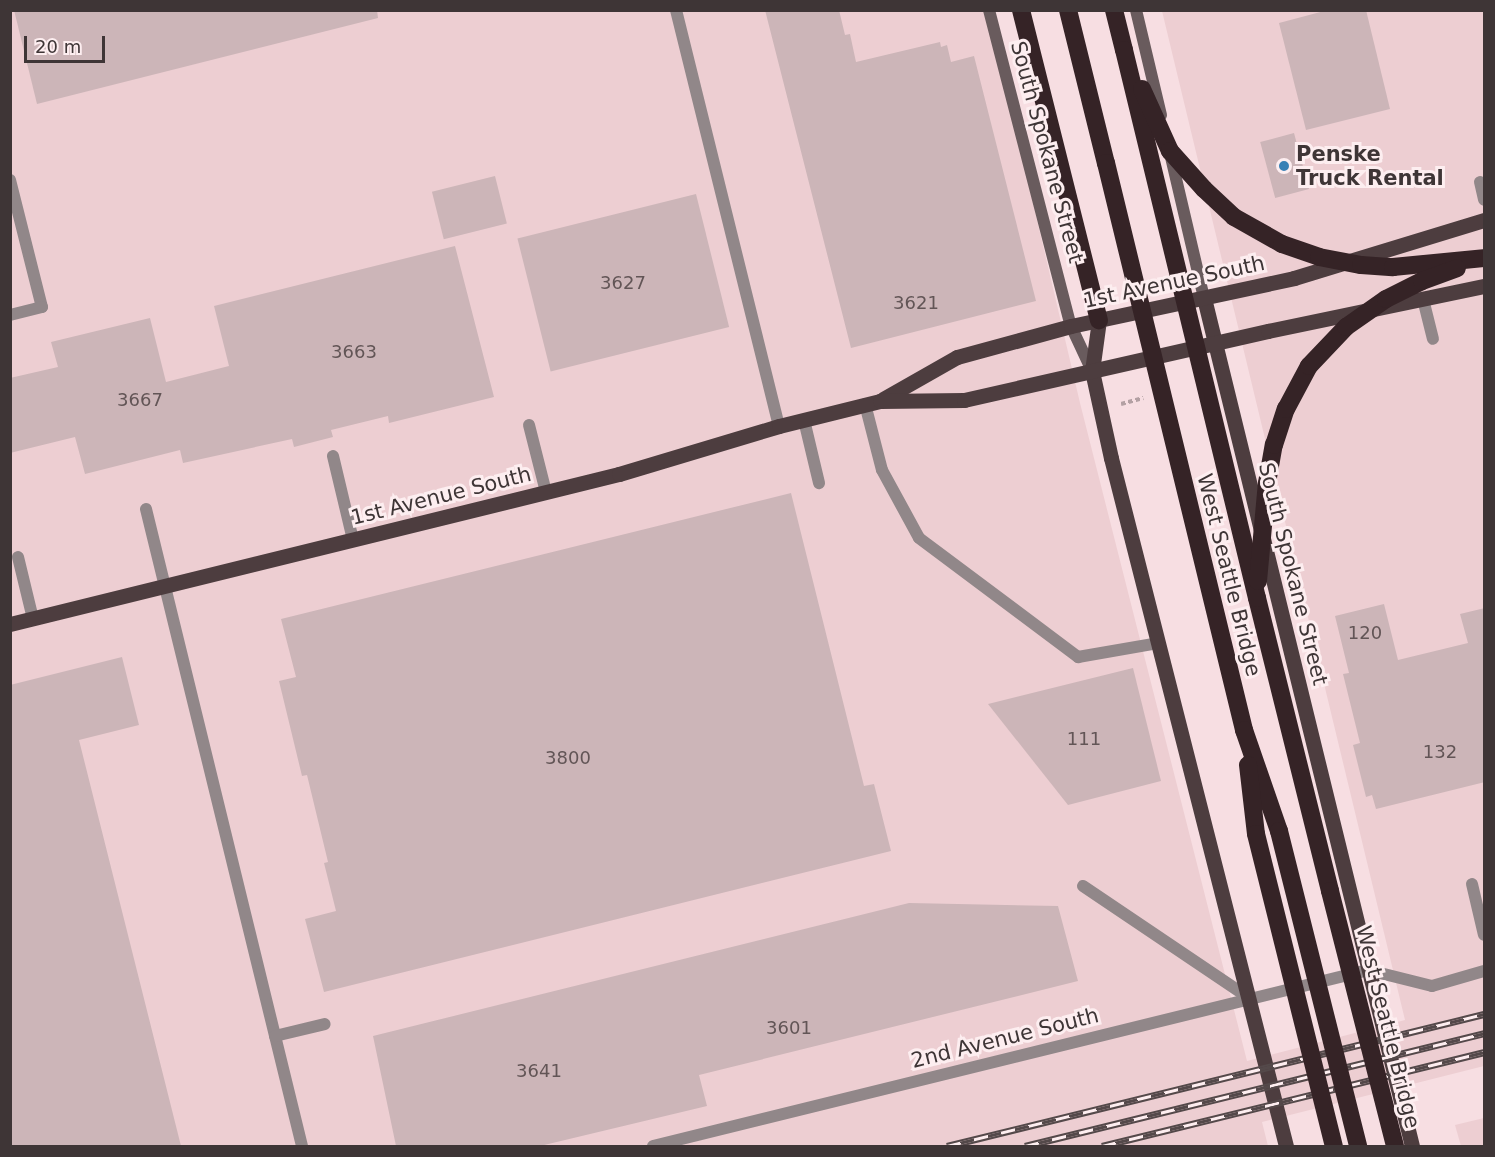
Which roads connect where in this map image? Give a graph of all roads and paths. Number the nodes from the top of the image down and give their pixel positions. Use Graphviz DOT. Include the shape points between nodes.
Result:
graph roads {
  1 [pos="676,10"];
  2 [pos="989,10"];
  3 [pos="1021,10"];
  4 [pos="1068,10"];
  5 [pos="1114,10"];
  6 [pos="1136,10"];
  7 [pos="1124,50"];
  8 [pos="10,180"];
  9 [pos="1480,182"];
  10 [pos="1485,200"];
  11 [pos="1485,220"];
  12 [pos="1485,258"];
  13 [pos="1485,286"];
  14 [pos="1204,298"];
  15 [pos="1423,299"];
  16 [pos="10,315"];
  17 [pos="1099,320"];
  18 [pos="1071,326"];
  19 [pos="1432,339"];
  20 [pos="1215,343"];
  21 [pos="1092,371"];
  22 [pos="873,403"];
  23 [pos="804,420"];
  24 [pos="529,425"];
  25 [pos="779,426"];
  26 [pos="333,456"];
  27 [pos="819,483"];
  28 [pos="546,492"];
  29 [pos="146,508"];
  30 [pos="353,540"];
  31 [pos="18,558"];
  32 [pos="163,586"];
  33 [pos="1257,598"];
  34 [pos="33,619"];
  35 [pos="10,624"];
  36 [pos="1158,643"];
  37 [pos="1244,730"];
  38 [pos="1472,884"];
  39 [pos="1083,886"];
  40 [pos="1485,935"];
  41 [pos="1368,970"];
  42 [pos="1485,971"];
  43 [pos="1249,998"];
  44 [pos="325,1024"];
  45 [pos="275,1036"];
  46 [pos="302,1146"];
  47 [pos="653,1146"];
  48 [pos="1286,1146"];
  49 [pos="1334,1146"];
  50 [pos="1358,1146"];
  51 [pos="1395,1146"];
  52 [pos="1412,1146"];
  1 -- 25 [label="street"];
  2 -- 18 [label="main road, South Spokane Street"];
  3 -- 17 [label="highway"];
  4 -- 37 [label="highway, West Seattle Bridge, bridge"];
  5 -- 7 [label="highway, West Seattle Bridge"];
  6 -- 14 [label="main road, South Spokane Street"];
  7 -- 12 [label="highway, bridge" via="1170,151 1234,217 1282,244 1318,257 1361,265 1393,267"];
  7 -- 33 [label="highway, West Seattle Bridge, bridge"];
  8 -- 16 [label="street" via="42,307"];
  9 -- 10 [label="street"];
  11 -- 14 [label="main road, 1st Avenue South" via="1294,278"];
  12 -- 33 [label="highway, bridge" via="1422,280 1386,299 1346,327 1309,366 1286,409 1274,445"];
  13 -- 15 [label="main road, 1st Avenue South"];
  14 -- 17 [label="main road, 1st Avenue South"];
  14 -- 20 [label="main road, South Spokane Street"];
  15 -- 19 [label="street"];
  15 -- 20 [label="main road, 1st Avenue South"];
  17 -- 18 [label="main road, 1st Avenue South"];
  17 -- 21 [label="main road, South Spokane Street"];
  18 -- 21 [label="main road, South Spokane Street"];
  18 -- 22 [label="main road, 1st Avenue South" via="957,357"];
  20 -- 21 [label="main road, 1st Avenue South"];
  20 -- 41 [label="main road, South Spokane Street"];
  21 -- 22 [label="main road, 1st Avenue South" via="964,400"];
  21 -- 36 [label="main road, South Spokane Street"];
  22 -- 23 [label="main road, 1st Avenue South"];
  22 -- 36 [label="street" via="882,470 918,538 1078,657"];
  23 -- 25 [label="main road, 1st Avenue South"];
  23 -- 27 [label="street"];
  24 -- 28 [label="street"];
  25 -- 28 [label="main road, 1st Avenue South"];
  26 -- 30 [label="street"];
  28 -- 30 [label="main road, 1st Avenue South"];
  29 -- 32 [label="street"];
  30 -- 32 [label="main road, 1st Avenue South"];
  31 -- 34 [label="street"];
  32 -- 34 [label="main road, 1st Avenue South"];
  32 -- 45 [label="street"];
  33 -- 51 [label="highway, West Seattle Bridge, bridge"];
  34 -- 35 [label="main road, 1st Avenue South"];
  36 -- 43 [label="main road, South Spokane Street"];
  37 -- 49 [label="highway, bridge" via="1256,834"];
  37 -- 50 [label="highway, West Seattle Bridge, bridge" via="1279,831"];
  38 -- 40 [label="street"];
  39 -- 43 [label="street"];
  41 -- 42 [label="street" via="1432,986"];
  41 -- 43 [label="street, 2nd Avenue South"];
  41 -- 52 [label="main road, South Spokane Street"];
  43 -- 47 [label="street, 2nd Avenue South"];
  43 -- 48 [label="main road, South Spokane Street"];
  44 -- 45 [label="street"];
  45 -- 46 [label="street"];
}
